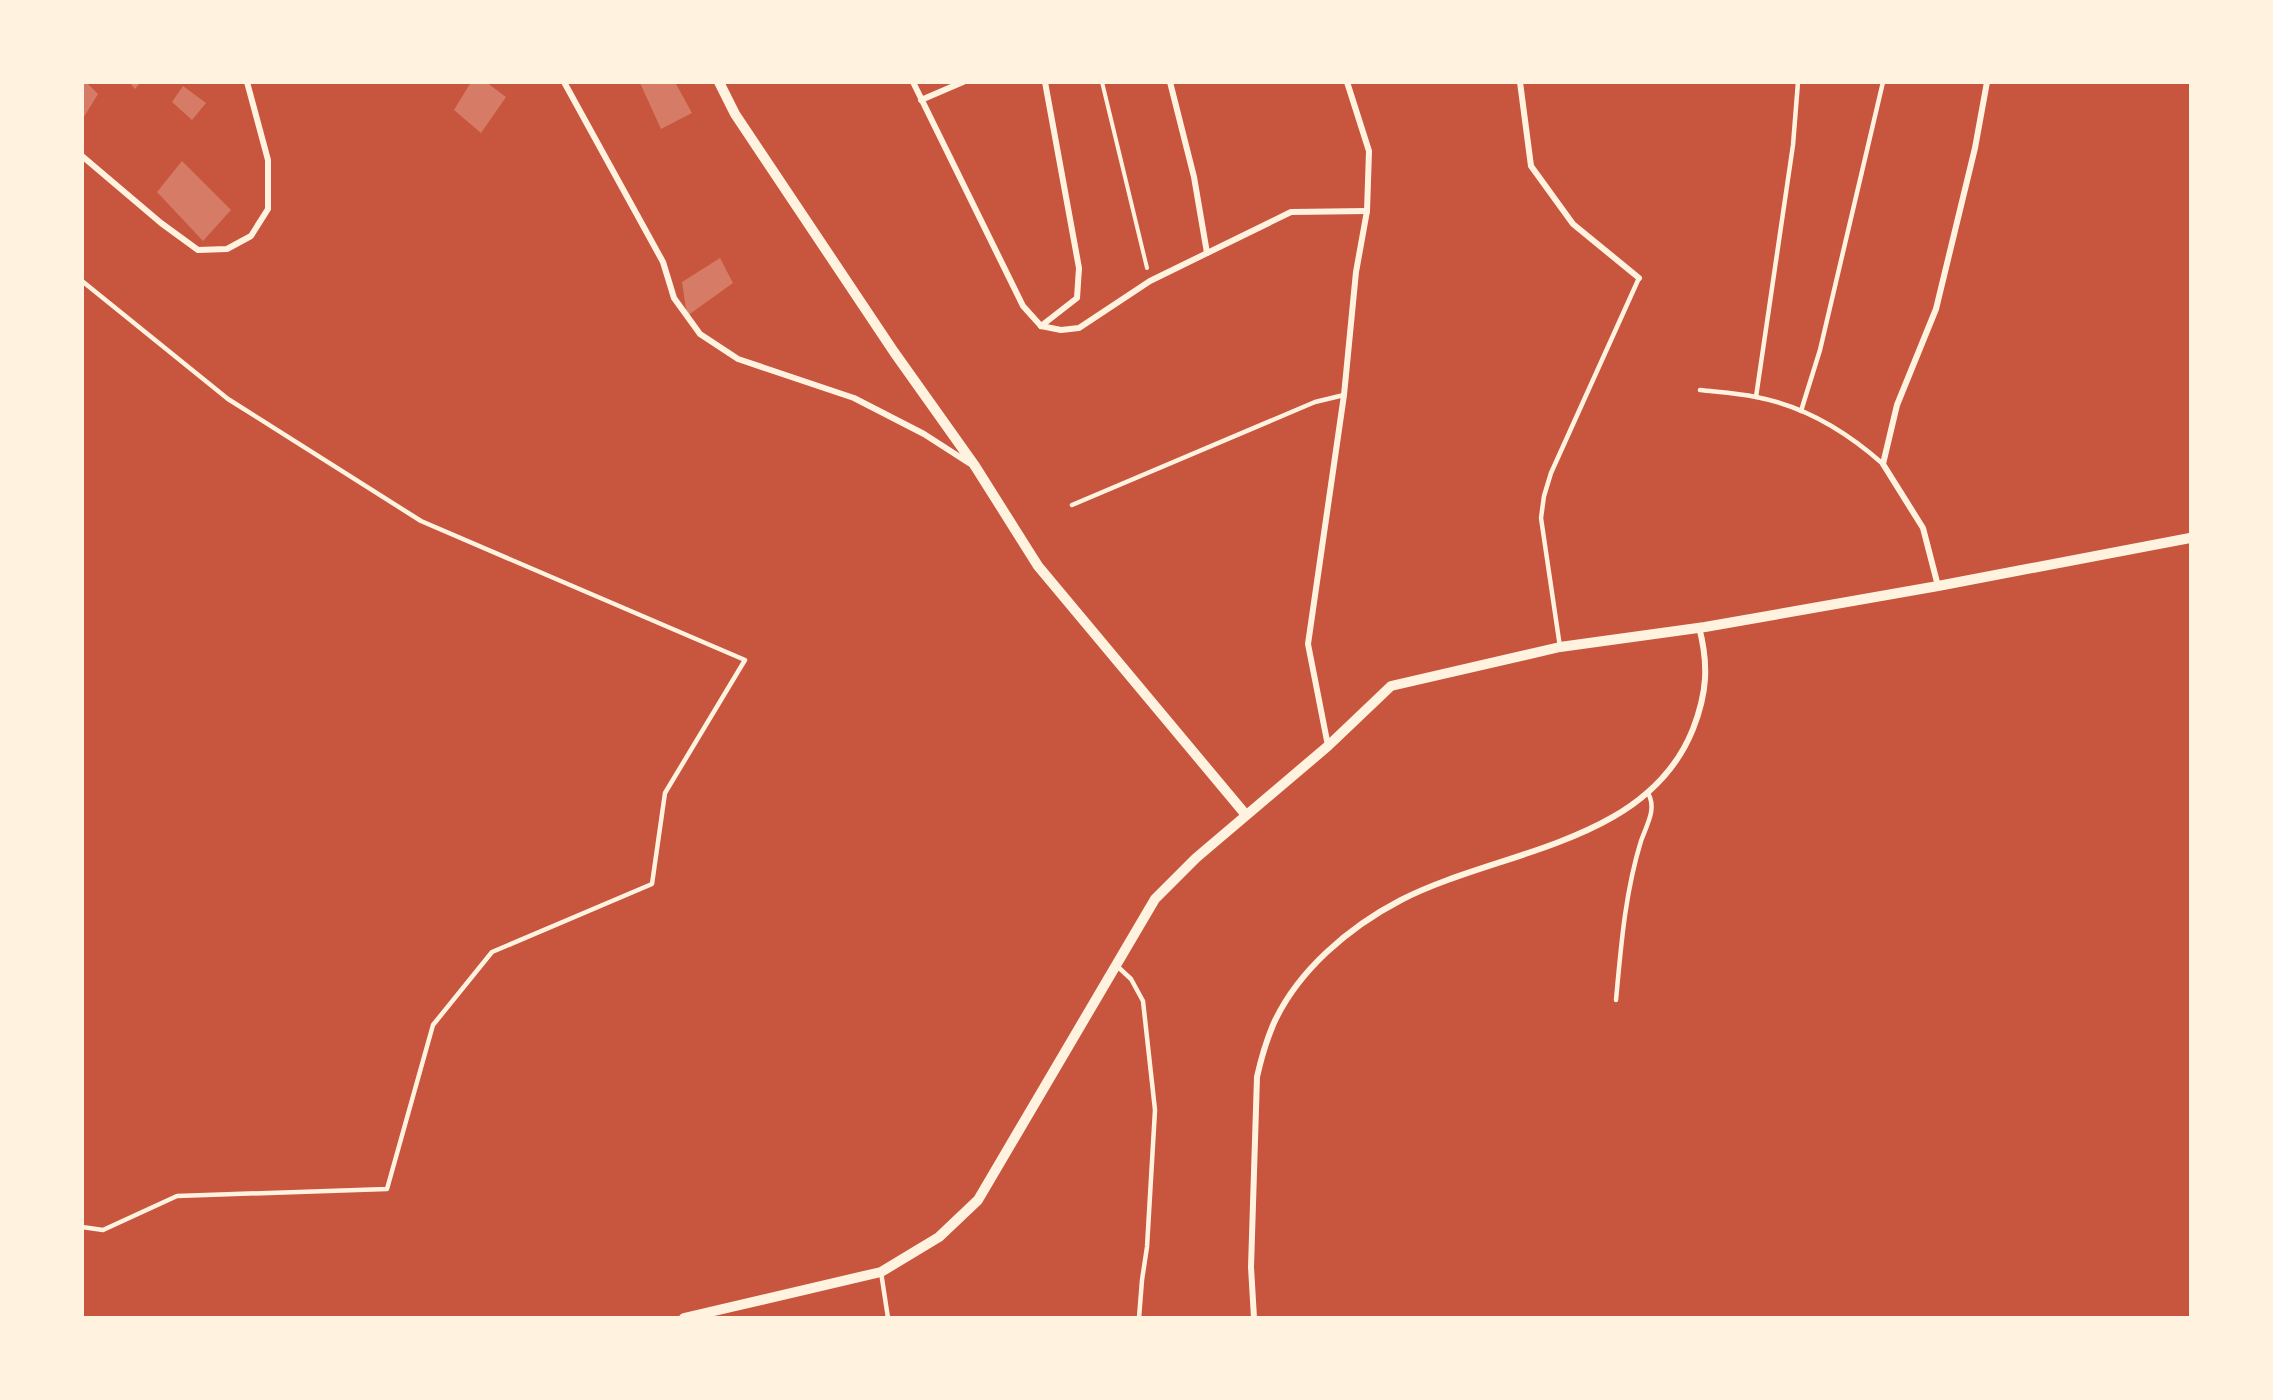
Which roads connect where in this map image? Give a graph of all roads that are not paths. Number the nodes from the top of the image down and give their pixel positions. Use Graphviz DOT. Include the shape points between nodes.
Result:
graph roads {
  1 [pos="564,82"];
  2 [pos="719,82"];
  3 [pos="913,82"];
  4 [pos="963,82"];
  5 [pos="1045,82"];
  6 [pos="1170,82"];
  7 [pos="1347,82"];
  8 [pos="1520,82"];
  9 [pos="1798,82"];
  10 [pos="1883,82"];
  11 [pos="1987,82"];
  12 [pos="248,83"];
  13 [pos="921,100"];
  14 [pos="82,156"];
  15 [pos="1367,211"];
  16 [pos="1207,253"];
  17 [pos="1639,278"];
  18 [pos="82,281"];
  19 [pos="1041,326"];
  20 [pos="1700,390"];
  21 [pos="1344,395"];
  22 [pos="1756,397"];
  23 [pos="1801,411"];
  24 [pos="1883,464"];
  25 [pos="975,466"];
  26 [pos="1072,505"];
  27 [pos="2190,538"];
  28 [pos="1938,586"];
  29 [pos="1698,627"];
  30 [pos="1560,647"];
  31 [pos="1328,746"];
  32 [pos="1648,793"];
  33 [pos="1246,815"];
  34 [pos="1115,964"];
  35 [pos="1616,1000"];
  36 [pos="82,1227"];
  37 [pos="881,1272"];
  38 [pos="684,1317"];
  39 [pos="888,1317"];
  40 [pos="1139,1317"];
  41 [pos="1254,1317"];
  1 -- 25 [label="street" via="663,262 674,298 700,334 738,359 854,398"];
  2 -- 25 [label="street" via="735,114"];
  3 -- 13 [label="street"];
  4 -- 13 [label="street"];
  5 -- 19 [label="street" via="1079,268 1077,298"];
  6 -- 16 [label="street" via="1194,177"];
  7 -- 15 [label="street" via="1369,152"];
  8 -- 17 [label="street" via="1531,166 1573,224"];
  9 -- 22 [label="lane" via="1793,145"];
  10 -- 23 [label="lane" via="1823,339"];
  11 -- 24 [label="street" via="1936,309 1898,405"];
  12 -- 14 [label="street" via="268,160 268,209 250,236 227,249 198,250"];
  13 -- 19 [label="street" via="1023,306"];
  15 -- 16 [label="street" via="1291,212"];
  15 -- 21 [label="street" via="1356,272"];
  16 -- 19 [label="street" via="1150,281 1079,328"];
  17 -- 30 [label="lane" via="1551,472 1544,496 1541,518"];
  18 -- 36 [label="lane" via="228,399 421,521 745,660 665,793 652,884 492,952 433,1026 387,1189 177,1196 103,1230"];
  20 -- 22 [label="lane"];
  21 -- 26 [label="lane" via="1315,402"];
  21 -- 31 [label="street" via="1308,644"];
  22 -- 23 [label="lane"];
  23 -- 24 [label="lane" via="1844,433"];
  24 -- 28 [label="street" via="1923,528"];
  25 -- 33 [label="street" via="1038,566"];
  27 -- 28 [label="street"];
  28 -- 29 [label="street"];
  29 -- 30 [label="street"];
  29 -- 32 [label="street" via="1705,650 1706,681 1700,711 1688,741"];
  30 -- 31 [label="street" via="1391,686"];
  31 -- 33 [label="street"];
  32 -- 35 [label="lane" via="1653,810 1628,892"];
  32 -- 41 [label="street" via="1622,812 1555,844 1400,901 1333,947 1294,990 1274,1023 1257,1077 1251,1267"];
  33 -- 34 [label="street" via="1155,899"];
  34 -- 37 [label="street" via="978,1200 939,1237"];
  34 -- 40 [label="lane" via="1131,979 1143,1001 1155,1110"];
  37 -- 38 [label="street"];
  37 -- 39 [label="lane"];
}
